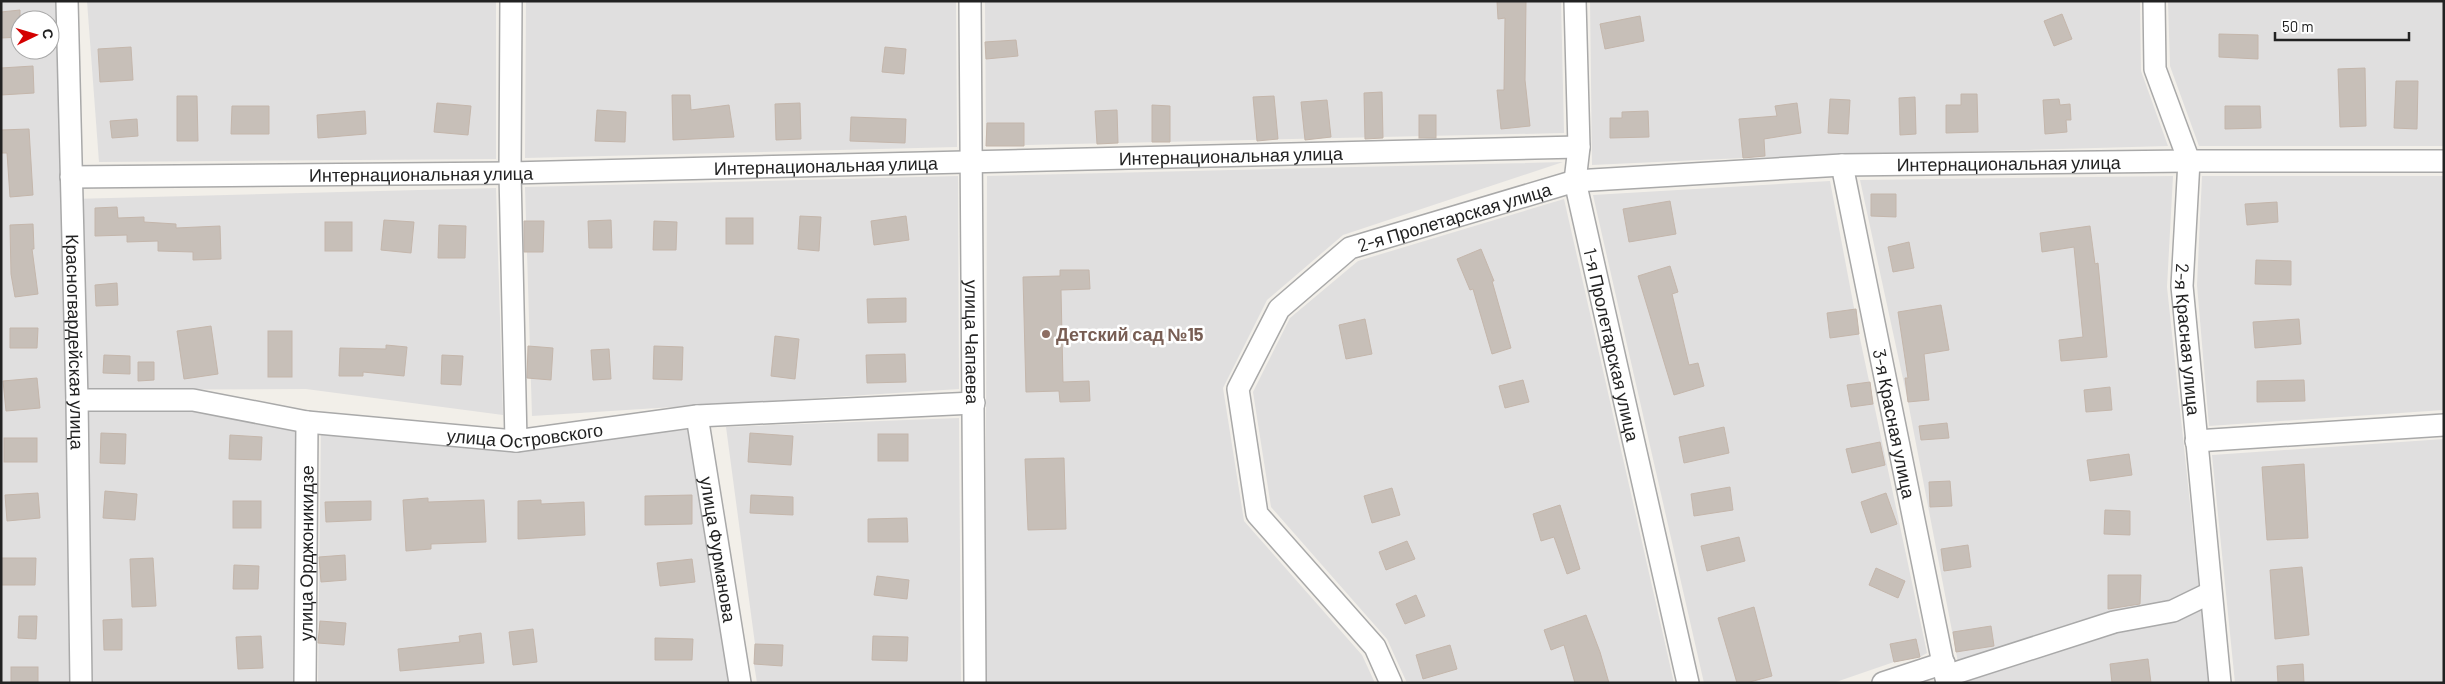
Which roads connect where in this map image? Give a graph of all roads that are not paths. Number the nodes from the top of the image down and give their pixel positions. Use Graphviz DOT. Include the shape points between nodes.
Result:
graph roads {
  1 [pos="67,1"];
  2 [pos="511,1"];
  3 [pos="970,1"];
  4 [pos="1575,1"];
  5 [pos="2154,1"];
  6 [pos="1580,147"];
  7 [pos="972,161"];
  8 [pos="2188,161"];
  9 [pos="2444,161"];
  10 [pos="1842,165"];
  11 [pos="510,173"];
  12 [pos="71,177"];
  13 [pos="1575,181"];
  14 [pos="77,400"];
  15 [pos="974,403"];
  16 [pos="697,416"];
  17 [pos="307,422"];
  18 [pos="2444,425"];
  19 [pos="516,441"];
  20 [pos="2196,441"];
  21 [pos="2210,593"];
  22 [pos="1946,674"];
  23 [pos="81,683"];
  24 [pos="304,683"];
  25 [pos="740,683"];
  26 [pos="975,683"];
  27 [pos="1391,683"];
  28 [pos="1688,683"];
  29 [pos="1883,683"];
  30 [pos="2220,683"];
  1 -- 12 [label="street, Красногвардейская улица"];
  2 -- 11 [label="street"];
  3 -- 7 [label="street, улица Чапаева"];
  4 -- 6 [label="street, 1-я Пролетарская улица"];
  5 -- 8 [label="street, 2-я Красная улица" via="2155,69"];
  6 -- 7 [label="street, Интернациональная улица"];
  6 -- 13 [label="street, 1-я Пролетарская улица"];
  7 -- 11 [label="street, Интернациональная улица"];
  7 -- 15 [label="street, улица Чапаева"];
  8 -- 9 [label="street, Интернациональная улица"];
  8 -- 10 [label="street, Интернациональная улица"];
  8 -- 20 [label="street, 2-я Красная улица" via="2182,286"];
  10 -- 13 [label="street, Интернациональная улица"];
  10 -- 22 [label="street, 3-я Красная улица"];
  11 -- 12 [label="street, Интернациональная улица"];
  11 -- 19 [label="street"];
  12 -- 14 [label="street, Красногвардейская улица"];
  13 -- 27 [label="street, 2-я Пролетарская улица" via="1350,248 1279,309 1238,389 1257,514 1374,647"];
  13 -- 28 [label="street, 1-я Пролетарская улица"];
  14 -- 17 [label="street, улица Островского" via="193,400"];
  14 -- 23 [label="street, Красногвардейская улица"];
  15 -- 16 [label="street, улица Островского"];
  15 -- 26 [label="street, улица Чапаева"];
  16 -- 19 [label="street, улица Островского"];
  16 -- 25 [label="street, улица Фурманова"];
  17 -- 19 [label="street, улица Островского"];
  17 -- 24 [label="street, улица Орджоникидзе"];
  18 -- 20 [label="street"];
  20 -- 21 [label="street, 2-я Красная улица"];
  21 -- 22 [label="street" via="2173,611 2114,622"];
  21 -- 30 [label="street, 2-я Красная улица"];
  22 -- 29 [label="street"];
}
